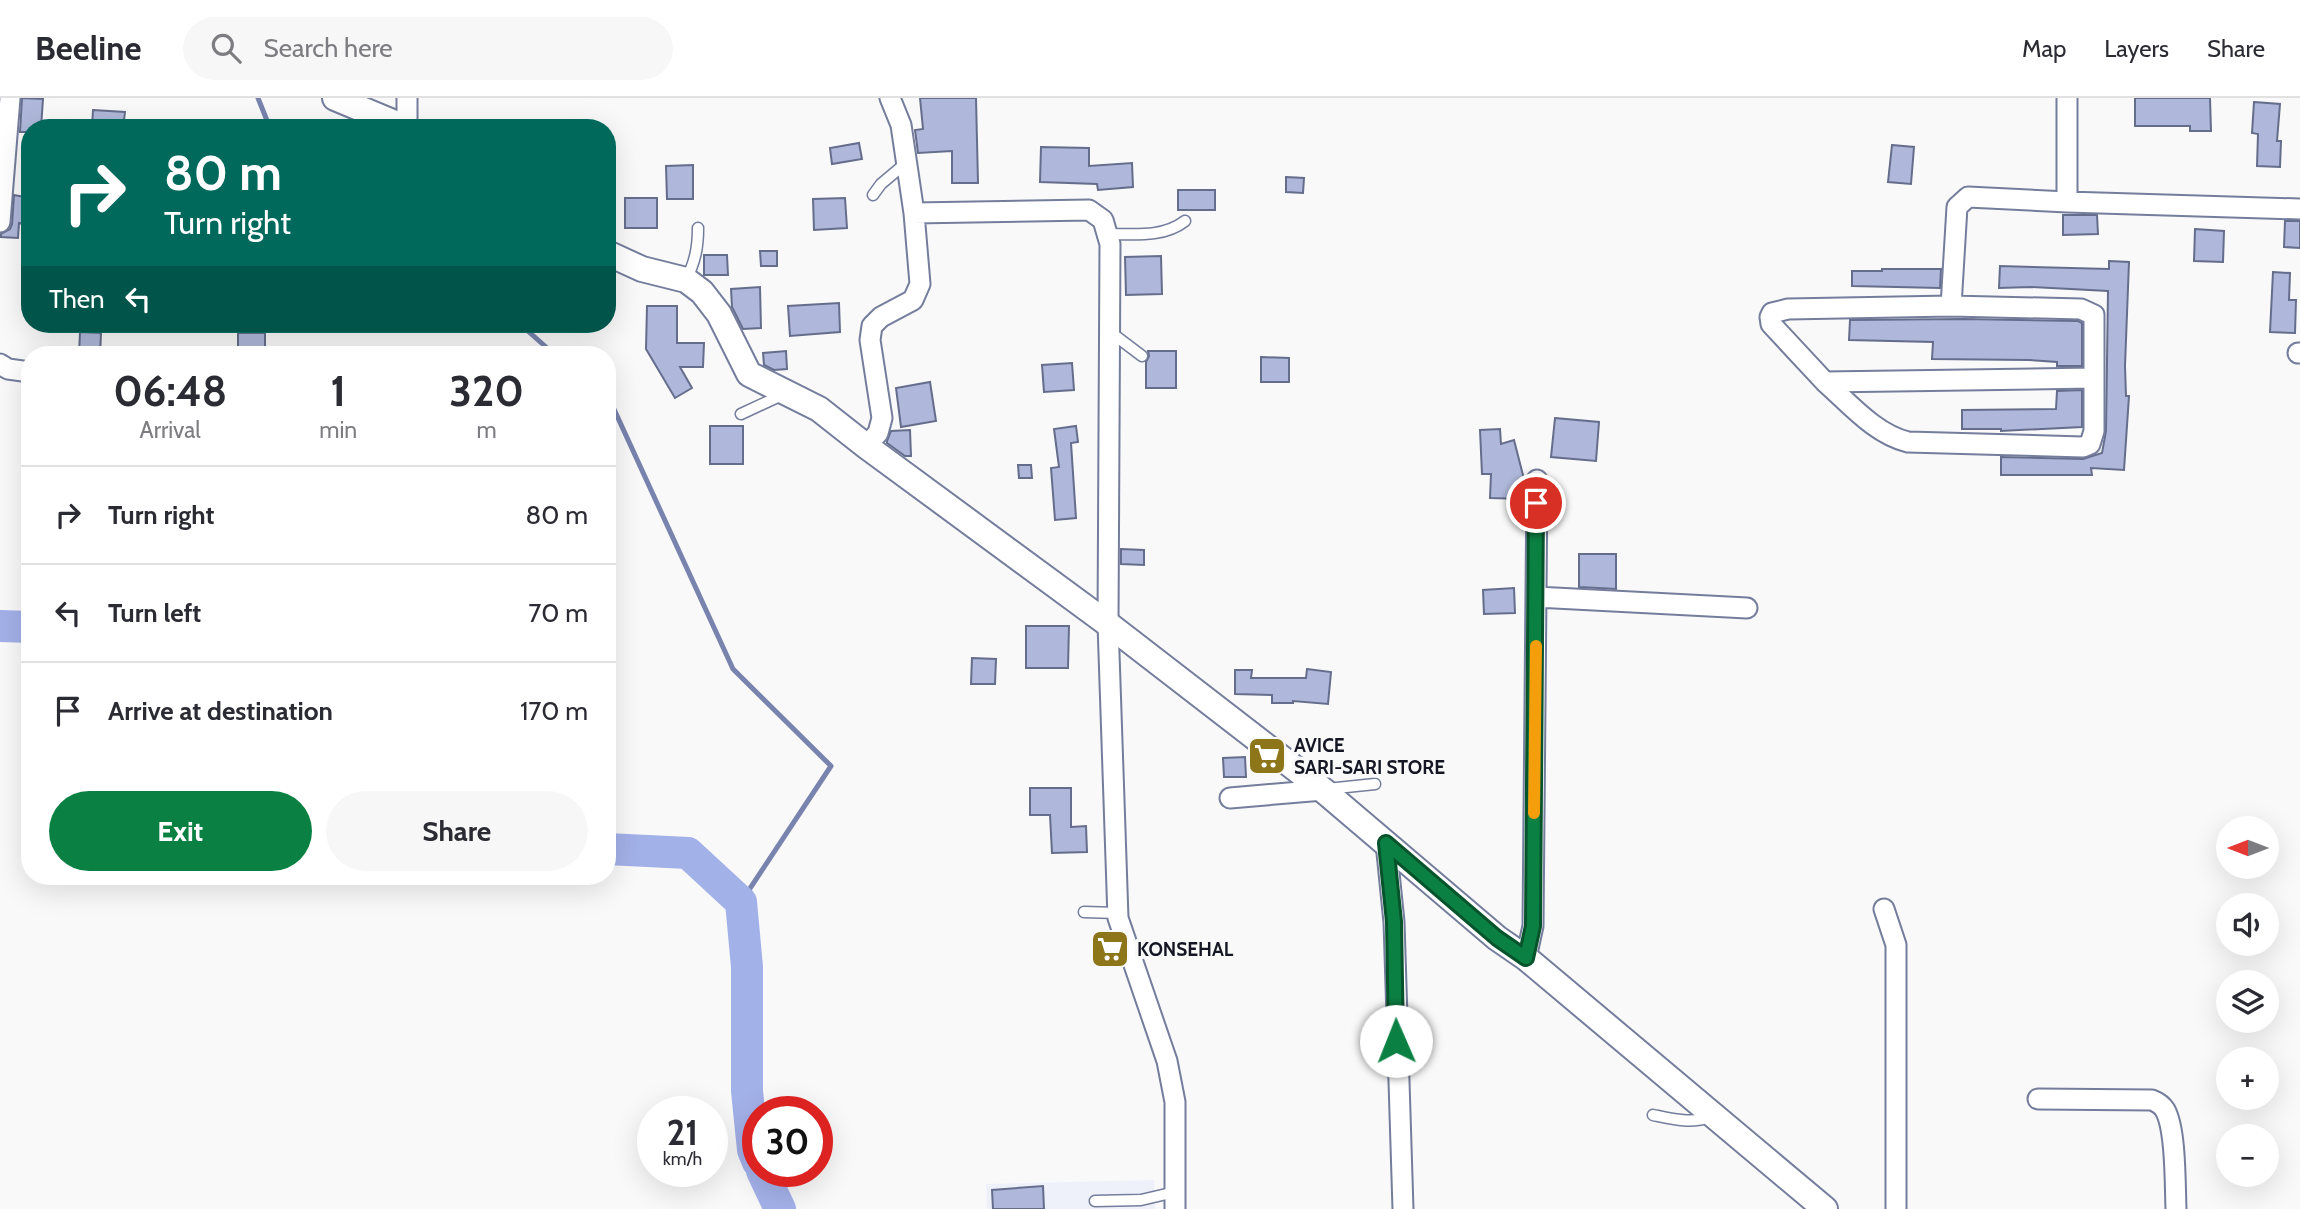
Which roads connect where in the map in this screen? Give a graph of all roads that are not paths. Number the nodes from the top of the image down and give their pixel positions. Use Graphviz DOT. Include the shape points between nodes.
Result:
graph roads {
  1 [pos="10,98"];
  2 [pos="335,98"];
  3 [pos="407,98"];
  4 [pos="890,98"];
  5 [pos="2067,98"];
  6 [pos="385,119"];
  7 [pos="407,119"];
  8 [pos="4,123"];
  9 [pos="906,163"];
  10 [pos="873,195"];
  11 [pos="2067,202"];
  12 [pos="2300,209"];
  13 [pos="914,213"];
  14 [pos="1185,221"];
  15 [pos="0,222"];
  16 [pos="698,228"];
  17 [pos="1107,234"];
  18 [pos="616,257"];
  19 [pos="686,280"];
  20 [pos="1951,306"];
  21 [pos="1109,331"];
  22 [pos="1142,356"];
  23 [pos="0,364"];
  24 [pos="21,371"];
  25 [pos="2093,378"];
  26 [pos="1825,382"];
  27 [pos="786,394"];
  28 [pos="741,414"];
  29 [pos="866,446"];
  30 [pos="1537,480"];
  31 [pos="1536,597"];
  32 [pos="1747,608"];
  33 [pos="1108,624"];
  34 [pos="1375,784"];
  35 [pos="1323,790"];
  36 [pos="1230,798"];
  37 [pos="1386,843"];
  38 [pos="1885,909"];
  39 [pos="1084,912"];
  40 [pos="1117,913"];
  41 [pos="1526,958"];
  42 [pos="2038,1099"];
  43 [pos="1653,1115"];
  44 [pos="1714,1116"];
  45 [pos="1095,1200"];
  46 [pos="1175,1200"];
  47 [pos="1403,1209"];
  48 [pos="1825,1209"];
  49 [pos="1896,1209"];
  50 [pos="2176,1209"];
  1 -- 8 [label="street"];
  2 -- 6 [label="street"];
  3 -- 7 [label="street"];
  4 -- 9 [label="street" via="901,125"];
  5 -- 11 [label="street"];
  8 -- 15 [label="street"];
  9 -- 10 [label="lane"];
  9 -- 13 [label="street"];
  11 -- 12 [label="street"];
  11 -- 20 [label="street" via="1968,197 1957,207"];
  13 -- 17 [label="street" via="1089,210 1103,220"];
  13 -- 29 [label="street" via="920,284 913,300 872,326 870,340 882,418 878,433"];
  14 -- 17 [label="lane" via="1157,234"];
  16 -- 19 [label="lane" via="698,249"];
  17 -- 21 [label="street"];
  18 -- 19 [label="street"];
  19 -- 27 [label="street" via="719,314 749,374"];
  20 -- 25 [label="street" via="2087,311 2094,315"];
  20 -- 26 [label="street" via="1772,313 1772,324"];
  21 -- 22 [label="lane"];
  21 -- 33 [label="street"];
  23 -- 24 [label="street"];
  25 -- 26 [label="street"];
  25 -- 26 [label="street" via="2094,431 2084,447 1901,440 1881,431"];
  27 -- 28 [label="lane"];
  27 -- 29 [label="street" via="819,409"];
  29 -- 33 [label="street"];
  30 -- 31 [label="street"];
  31 -- 32 [label="street"];
  31 -- 41 [label="street" via="1533,926"];
  33 -- 35 [label="street"];
  33 -- 40 [label="street"];
  34 -- 35 [label="lane"];
  35 -- 36 [label="street"];
  35 -- 37 [label="street"];
  37 -- 41 [label="street"];
  37 -- 47 [label="street" via="1394,922"];
  38 -- 49 [label="street" via="1896,946"];
  39 -- 40 [label="lane"];
  40 -- 46 [label="street" via="1167,1061 1175,1102"];
  41 -- 44 [label="street"];
  42 -- 50 [label="street" via="2152,1100 2159,1104 2166,1111 2173,1144"];
  43 -- 44 [label="lane" via="1688,1121"];
  44 -- 48 [label="street"];
  45 -- 46 [label="lane"];
}
